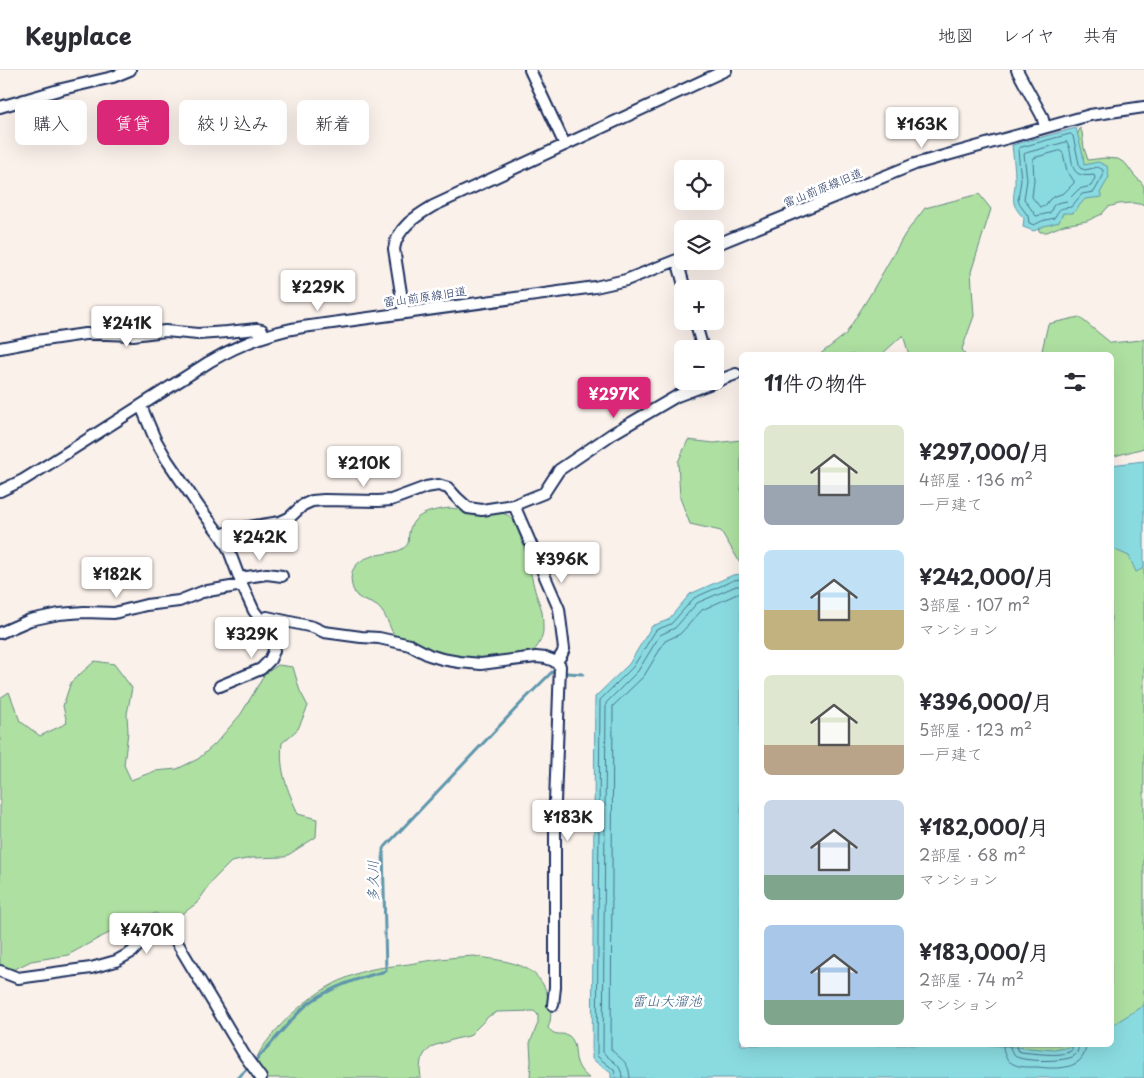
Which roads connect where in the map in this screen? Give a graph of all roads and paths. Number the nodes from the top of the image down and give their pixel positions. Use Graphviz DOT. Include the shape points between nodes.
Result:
graph roads {
  1 [pos="130,70"];
  2 [pos="530,70"];
  3 [pos="726,70"];
  4 [pos="1017,70"];
  5 [pos="0,107"];
  6 [pos="1144,108"];
  7 [pos="1045,127"];
  8 [pos="565,145"];
  9 [pos="724,241"];
  10 [pos="674,261"];
  11 [pos="404,312"];
  12 [pos="264,336"];
  13 [pos="0,348"];
  14 [pos="736,374"];
  15 [pos="724,378"];
  16 [pos="692,390"];
  17 [pos="141,406"];
  18 [pos="0,491"];
  19 [pos="514,505"];
  20 [pos="221,536"];
  21 [pos="282,576"];
  22 [pos="241,582"];
  23 [pos="262,621"];
  24 [pos="0,633"];
  25 [pos="558,664"];
  26 [pos="220,686"];
  27 [pos="0,971"];
  28 [pos="554,1005"];
  29 [pos="259,1076"];
  1 -- 5 [label="street"];
  2 -- 8 [label="street"];
  3 -- 8 [label="street"];
  4 -- 7 [label="street"];
  6 -- 7 [label="street, 雷山前原線旧道" via="1090,115"];
  7 -- 9 [label="street, 雷山前原線旧道" via="915,164"];
  8 -- 11 [label="street" via="433,206 399,233 394,249"];
  10 -- 11 [label="street, 雷山前原線旧道" via="626,280 595,287"];
  11 -- 12 [label="street, 雷山前原線旧道"];
  12 -- 13 [label="street" via="262,330 257,329 198,334 165,331 133,335 85,334"];
  12 -- 17 [label="street, 雷山前原線旧道" via="209,362"];
  14 -- 15 [label="street"];
  16 -- 19 [label="street" via="612,434 559,470 544,493"];
  17 -- 18 [label="street, 雷山前原線旧道"];
  17 -- 20 [label="street" via="167,460"];
  19 -- 20 [label="street" via="482,510 468,508 448,488 438,485 391,500 312,501 280,522 243,528"];
  19 -- 25 [label="street" via="559,608 564,649"];
  20 -- 22 [label="street"];
  21 -- 22 [label="street" via="267,574"];
  22 -- 23 [label="street"];
  22 -- 24 [label="street" via="179,601 114,613 59,614 30,620"];
  23 -- 25 [label="street" via="267,617 324,632 379,638 410,646 442,660 481,664 536,657"];
  23 -- 26 [label="street" via="273,641 274,651 270,660 261,669"];
  25 -- 28 [label="street"];
  27 -- 29 [label="street" via="18,978 91,968 116,961 132,952 155,928 166,929 175,938"];
}
